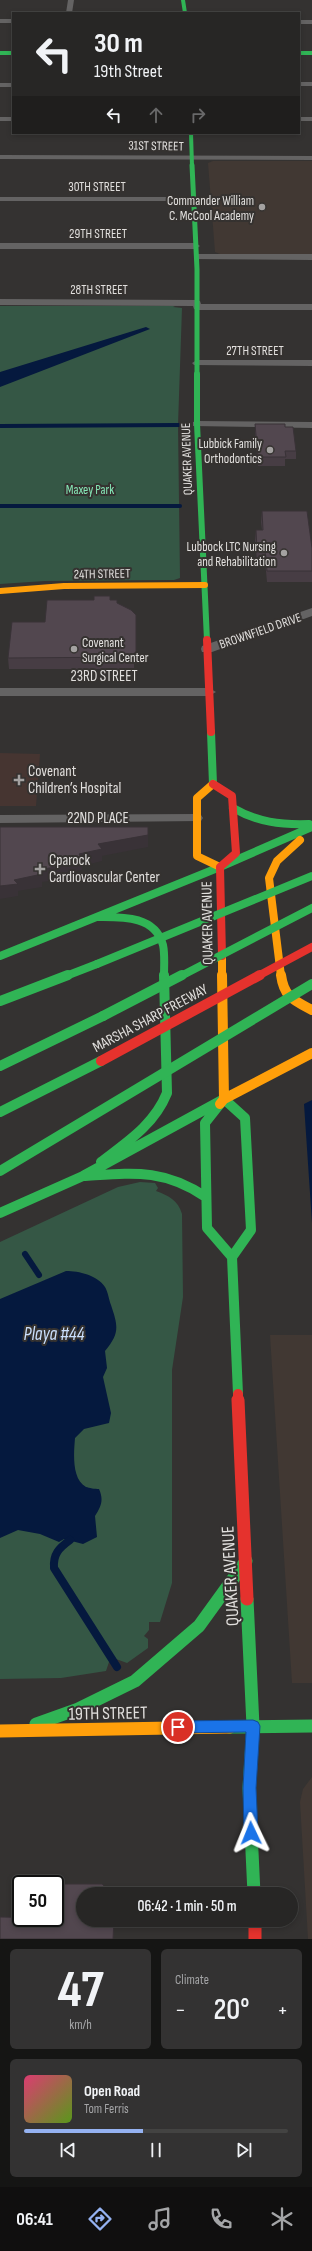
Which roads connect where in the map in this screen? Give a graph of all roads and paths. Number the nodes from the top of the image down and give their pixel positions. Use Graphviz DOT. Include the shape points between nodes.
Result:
graph roads {
  1 [pos="71,0"];
  2 [pos="183,0"];
  3 [pos="69,12"];
  4 [pos="185,12"];
  5 [pos="0,21"];
  6 [pos="12,21"];
  7 [pos="300,22"];
  8 [pos="312,22"];
  9 [pos="0,53"];
  10 [pos="12,53"];
  11 [pos="300,53"];
  12 [pos="312,53"];
  13 [pos="300,84"];
  14 [pos="312,84"];
  15 [pos="0,85"];
  16 [pos="12,85"];
  17 [pos="0,119"];
  18 [pos="12,119"];
  19 [pos="300,119"];
  20 [pos="312,119"];
  21 [pos="191,134"];
  22 [pos="0,157"];
  23 [pos="193,158"];
  24 [pos="312,158"];
  25 [pos="0,199"];
  26 [pos="194,199"];
  27 [pos="0,246"];
  28 [pos="196,246"];
  29 [pos="197,257"];
  30 [pos="312,257"];
  31 [pos="0,302"];
  32 [pos="197,305"];
  33 [pos="312,307"];
  34 [pos="197,363"];
  35 [pos="312,363"];
  36 [pos="197,424"];
  37 [pos="312,424"];
  38 [pos="205,586"];
  39 [pos="0,591"];
  40 [pos="312,612"];
  41 [pos="207,648"];
  42 [pos="0,692"];
  43 [pos="209,692"];
  44 [pos="212,784"];
  45 [pos="233,808"];
  46 [pos="0,818"];
  47 [pos="196,818"];
  48 [pos="312,824"];
  49 [pos="312,827"];
  50 [pos="312,831"];
  51 [pos="220,867"];
  52 [pos="312,876"];
  53 [pos="312,908"];
  54 [pos="97,917"];
  55 [pos="312,947"];
  56 [pos="0,956"];
  57 [pos="312,984"];
  58 [pos="0,1001"];
  59 [pos="312,1010"];
  60 [pos="312,1053"];
  61 [pos="0,1066"];
  62 [pos="224,1099"];
  63 [pos="0,1112"];
  64 [pos="0,1171"];
  65 [pos="83,1176"];
  66 [pos="206,1197"];
  67 [pos="0,1214"];
  68 [pos="232,1257"];
  69 [pos="246,1561"];
  70 [pos="253,1726"];
  71 [pos="312,1726"];
  72 [pos="0,1731"];
  73 [pos="18,1731"];
  74 [pos="254,1887"];
  75 [pos="255,1927"];
  76 [pos="255,1939"];
  1 -- 3 [label="street"];
  2 -- 4 [label="main road"];
  5 -- 6 [label="street"];
  7 -- 8 [label="street"];
  9 -- 10 [label="main road"];
  11 -- 12 [label="main road"];
  13 -- 14 [label="street"];
  15 -- 16 [label="street"];
  17 -- 18 [label="street"];
  19 -- 20 [label="street"];
  21 -- 23 [label="main road, QUAKER AVENUE"];
  22 -- 23 [label="street, 31ST STREET"];
  23 -- 24 [label="street, 31ST STREET"];
  23 -- 26 [label="main road, QUAKER AVENUE"];
  25 -- 26 [label="street, 30TH STREET"];
  26 -- 28 [label="main road, QUAKER AVENUE"];
  27 -- 28 [label="street, 29TH STREET"];
  28 -- 29 [label="main road, QUAKER AVENUE"];
  29 -- 30 [label="street"];
  29 -- 32 [label="main road, QUAKER AVENUE"];
  31 -- 32 [label="street, 28TH STREET"];
  32 -- 33 [label="street, 28TH STREET"];
  32 -- 34 [label="main road, QUAKER AVENUE"];
  34 -- 35 [label="street, 27TH STREET"];
  34 -- 36 [label="main road, QUAKER AVENUE"];
  36 -- 37 [label="street"];
  36 -- 38 [label="main road, QUAKER AVENUE"];
  38 -- 39 [label="main road, 24TH STREET" via="64,586"];
  38 -- 41 [label="main road, QUAKER AVENUE"];
  40 -- 41 [label="street, BROWNFIELD DRIVE"];
  41 -- 43 [label="main road, QUAKER AVENUE"];
  42 -- 43 [label="street, 23RD STREET"];
  43 -- 44 [label="main road, QUAKER AVENUE"];
  44 -- 45 [label="main road, QUAKER AVENUE" via="232,796"];
  44 -- 47 [label="main road, QUAKER AVENUE" via="197,798"];
  45 -- 48 [label="main road" via="245,818 263,823"];
  45 -- 51 [label="main road, QUAKER AVENUE" via="236,853"];
  46 -- 47 [label="street, 22ND PLACE"];
  47 -- 51 [label="main road, QUAKER AVENUE" via="197,856"];
  49 -- 51 [label="main road"];
  50 -- 59 [label="main road" via="277,859 270,870 269,878 283,989 295,1001"];
  51 -- 54 [label="main road"];
  51 -- 62 [label="main road, QUAKER AVENUE"];
  52 -- 58 [label="main road, bridge"];
  53 -- 61 [label="main road, MARSHA SHARP FREEWAY, bridge"];
  54 -- 56 [label="main road"];
  54 -- 65 [label="main road" via="127,918 145,924 157,931 163,945 167,1092 163,1106 154,1120"];
  55 -- 63 [label="main road, MARSHA SHARP FREEWAY, bridge" via="101,1061"];
  57 -- 64 [label="main road, bridge"];
  60 -- 62 [label="main road"];
  62 -- 65 [label="main road"];
  62 -- 66 [label="main road" via="205,1123"];
  62 -- 68 [label="main road" via="245,1118 251,1230"];
  65 -- 66 [label="main road" via="163,1175 181,1181"];
  65 -- 67 [label="main road"];
  66 -- 68 [label="main road" via="207,1228"];
  68 -- 69 [label="main road, QUAKER AVENUE"];
  69 -- 70 [label="main road, QUAKER AVENUE"];
  69 -- 73 [label="main road" via="199,1626 136,1681 78,1709"];
  70 -- 71 [label="main road, 19TH STREET"];
  70 -- 73 [label="main road, 19TH STREET"];
  70 -- 74 [label="main road, QUAKER AVENUE" via="250,1788"];
  72 -- 73 [label="main road, 19TH STREET"];
  75 -- 76 [label="main road"];
}
